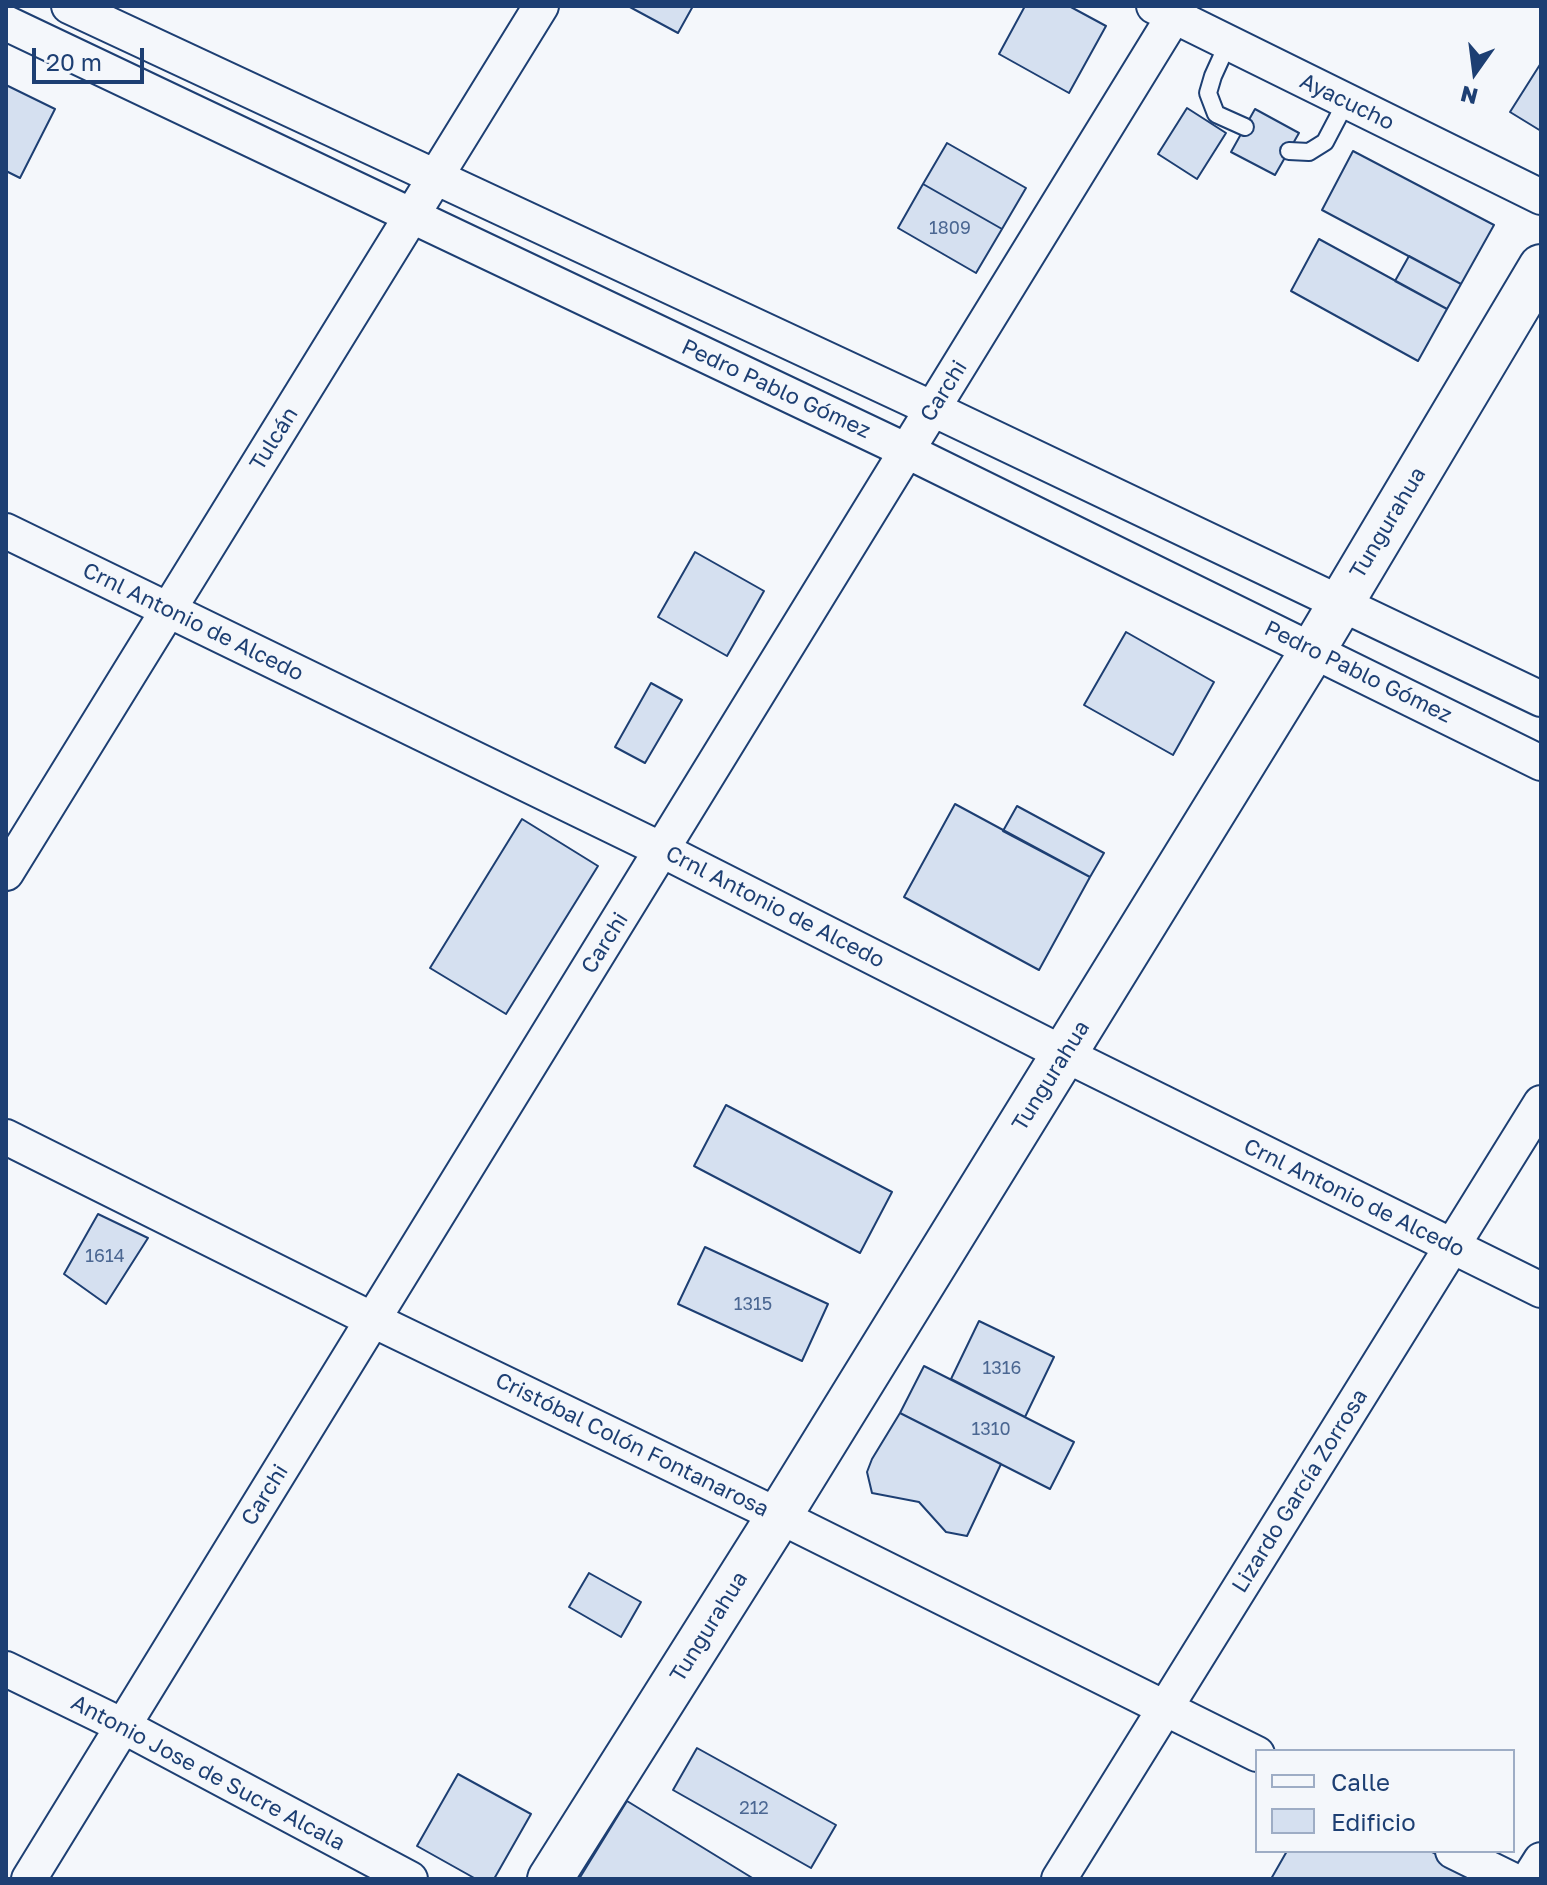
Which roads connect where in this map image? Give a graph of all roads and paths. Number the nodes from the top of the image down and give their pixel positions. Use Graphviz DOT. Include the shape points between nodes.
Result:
graph roads {
  1 [pos="69,6"];
  2 [pos="541,6"];
  3 [pos="1169,9"];
  4 [pos="6,23"];
  5 [pos="1228,43"];
  6 [pos="1346,102"];
  7 [pos="1245,127"];
  8 [pos="1289,151"];
  9 [pos="435,177"];
  10 [pos="1541,197"];
  11 [pos="411,215"];
  12 [pos="1541,267"];
  13 [pos="933,409"];
  14 [pos="907,451"];
  15 [pos="6,531"];
  16 [pos="1339,605"];
  17 [pos="168,611"];
  18 [pos="1313,650"];
  19 [pos="1541,699"];
  20 [pos="1541,763"];
  21 [pos="662,850"];
  22 [pos="6,873"];
  23 [pos="1064,1054"];
  24 [pos="1541,1103"];
  25 [pos="6,1137"];
  26 [pos="1452,1246"];
  27 [pos="1541,1290"];
  28 [pos="373,1320"];
  29 [pos="779,1516"];
  30 [pos="6,1669"];
  31 [pos="1165,1708"];
  32 [pos="123,1726"];
  33 [pos="1255,1753"];
  34 [pos="1457,1853"];
  35 [pos="1541,1860"];
  36 [pos="29,1879"];
  37 [pos="410,1879"];
  38 [pos="550,1879"];
  39 [pos="1059,1879"];
  40 [pos="1510,1879"];
  41 [pos="1529,1879"];
  1 -- 9 [label="street"];
  2 -- 9 [label="street, Tulcán"];
  3 -- 5 [label="street, Ayacucho"];
  3 -- 13 [label="street, Carchi"];
  4 -- 11 [label="street, Pedro Pablo Gómez"];
  5 -- 6 [label="street, Ayacucho"];
  5 -- 7 [label="lane" via="1208,93 1216,114"];
  6 -- 8 [label="lane" via="1325,142 1309,152"];
  6 -- 10 [label="street, Ayacucho"];
  9 -- 11 [label="street, Tulcán"];
  9 -- 13 [label="street"];
  11 -- 14 [label="street, Pedro Pablo Gómez"];
  11 -- 17 [label="street, Tulcán"];
  12 -- 16 [label="main road, Tungurahua"];
  13 -- 14 [label="street, Carchi"];
  13 -- 16 [label="street"];
  14 -- 18 [label="street, Pedro Pablo Gómez"];
  14 -- 21 [label="street, Carchi"];
  15 -- 17 [label="street, Crnl Antonio de Alcedo"];
  16 -- 18 [label="main road, Tungurahua"];
  16 -- 19 [label="street"];
  17 -- 21 [label="street, Crnl Antonio de Alcedo"];
  17 -- 22 [label="street, Tulcán"];
  18 -- 20 [label="street, Pedro Pablo Gómez"];
  18 -- 23 [label="main road, Tungurahua"];
  21 -- 23 [label="street, Crnl Antonio de Alcedo"];
  21 -- 28 [label="street, Carchi"];
  23 -- 26 [label="street, Crnl Antonio de Alcedo"];
  23 -- 29 [label="main road, Tungurahua"];
  24 -- 26 [label="street, Lizardo García Zorrosa"];
  25 -- 28 [label="street, Cristóbal Colón Fontanarosa"];
  26 -- 27 [label="street, Crnl Antonio de Alcedo"];
  26 -- 31 [label="street, Lizardo García Zorrosa"];
  28 -- 29 [label="street, Cristóbal Colón Fontanarosa"];
  28 -- 32 [label="street, Carchi"];
  29 -- 31 [label="street, Cristóbal Colón Fontanarosa"];
  29 -- 38 [label="main road, Tungurahua"];
  30 -- 32 [label="street, Antonio Jose de Sucre Alcala"];
  31 -- 33 [label="street, Cristóbal Colón Fontanarosa"];
  31 -- 39 [label="street, Lizardo García Zorrosa"];
  32 -- 36 [label="street, Carchi"];
  32 -- 37 [label="street, Antonio Jose de Sucre Alcala"];
  34 -- 40 [label="street"];
  35 -- 41 [label="street"];
}
